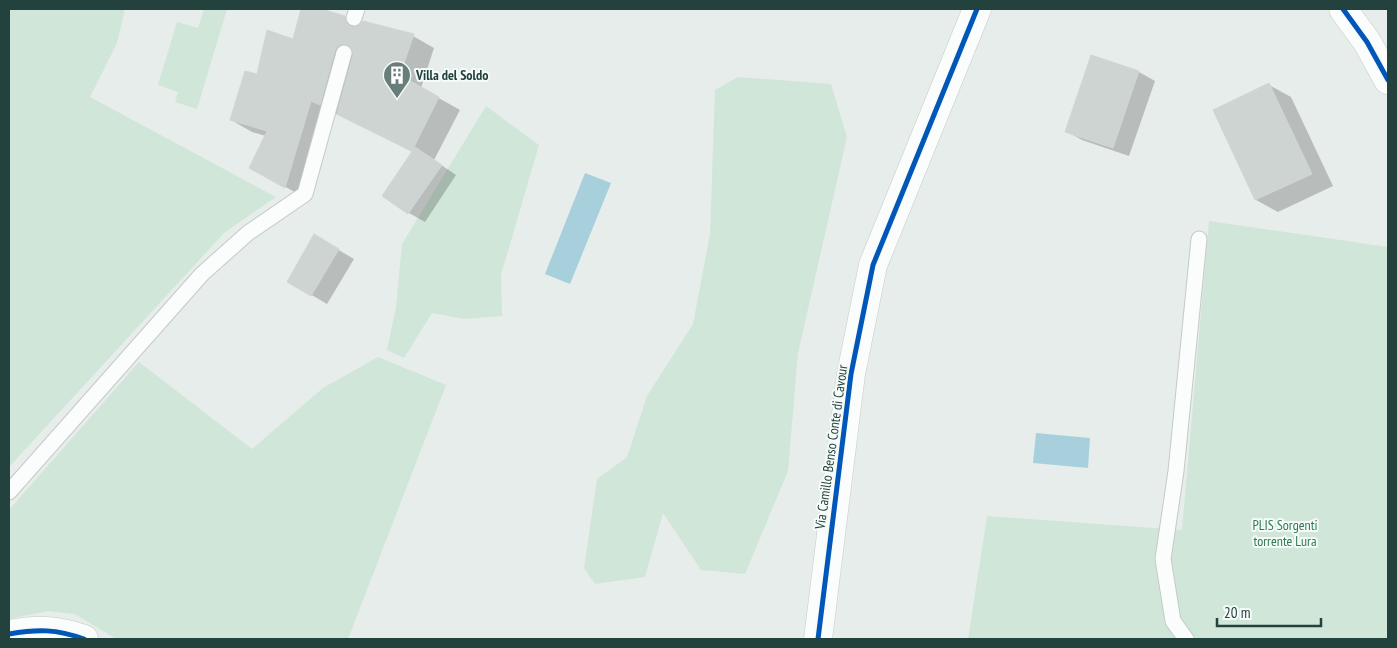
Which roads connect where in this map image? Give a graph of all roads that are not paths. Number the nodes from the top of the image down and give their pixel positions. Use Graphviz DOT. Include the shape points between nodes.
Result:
graph roads {
  1 [pos="977,9"];
  2 [pos="1343,9"];
  3 [pos="344,53"];
  4 [pos="1388,80"];
  5 [pos="1199,239"];
  6 [pos="9,492"];
  7 [pos="9,634"];
  8 [pos="84,639"];
  9 [pos="818,639"];
  10 [pos="1186,639"];
  1 -- 9 [label="street, Via Camillo Benso Conte di Cavour" via="873,265 851,374"];
  2 -- 4 [label="street" via="1367,42"];
  3 -- 6 [label="lane" via="305,194 248,233 202,274"];
  5 -- 10 [label="lane" via="1176,471 1163,559 1172,621"];
  7 -- 8 [label="street" via="51,630"];
}
